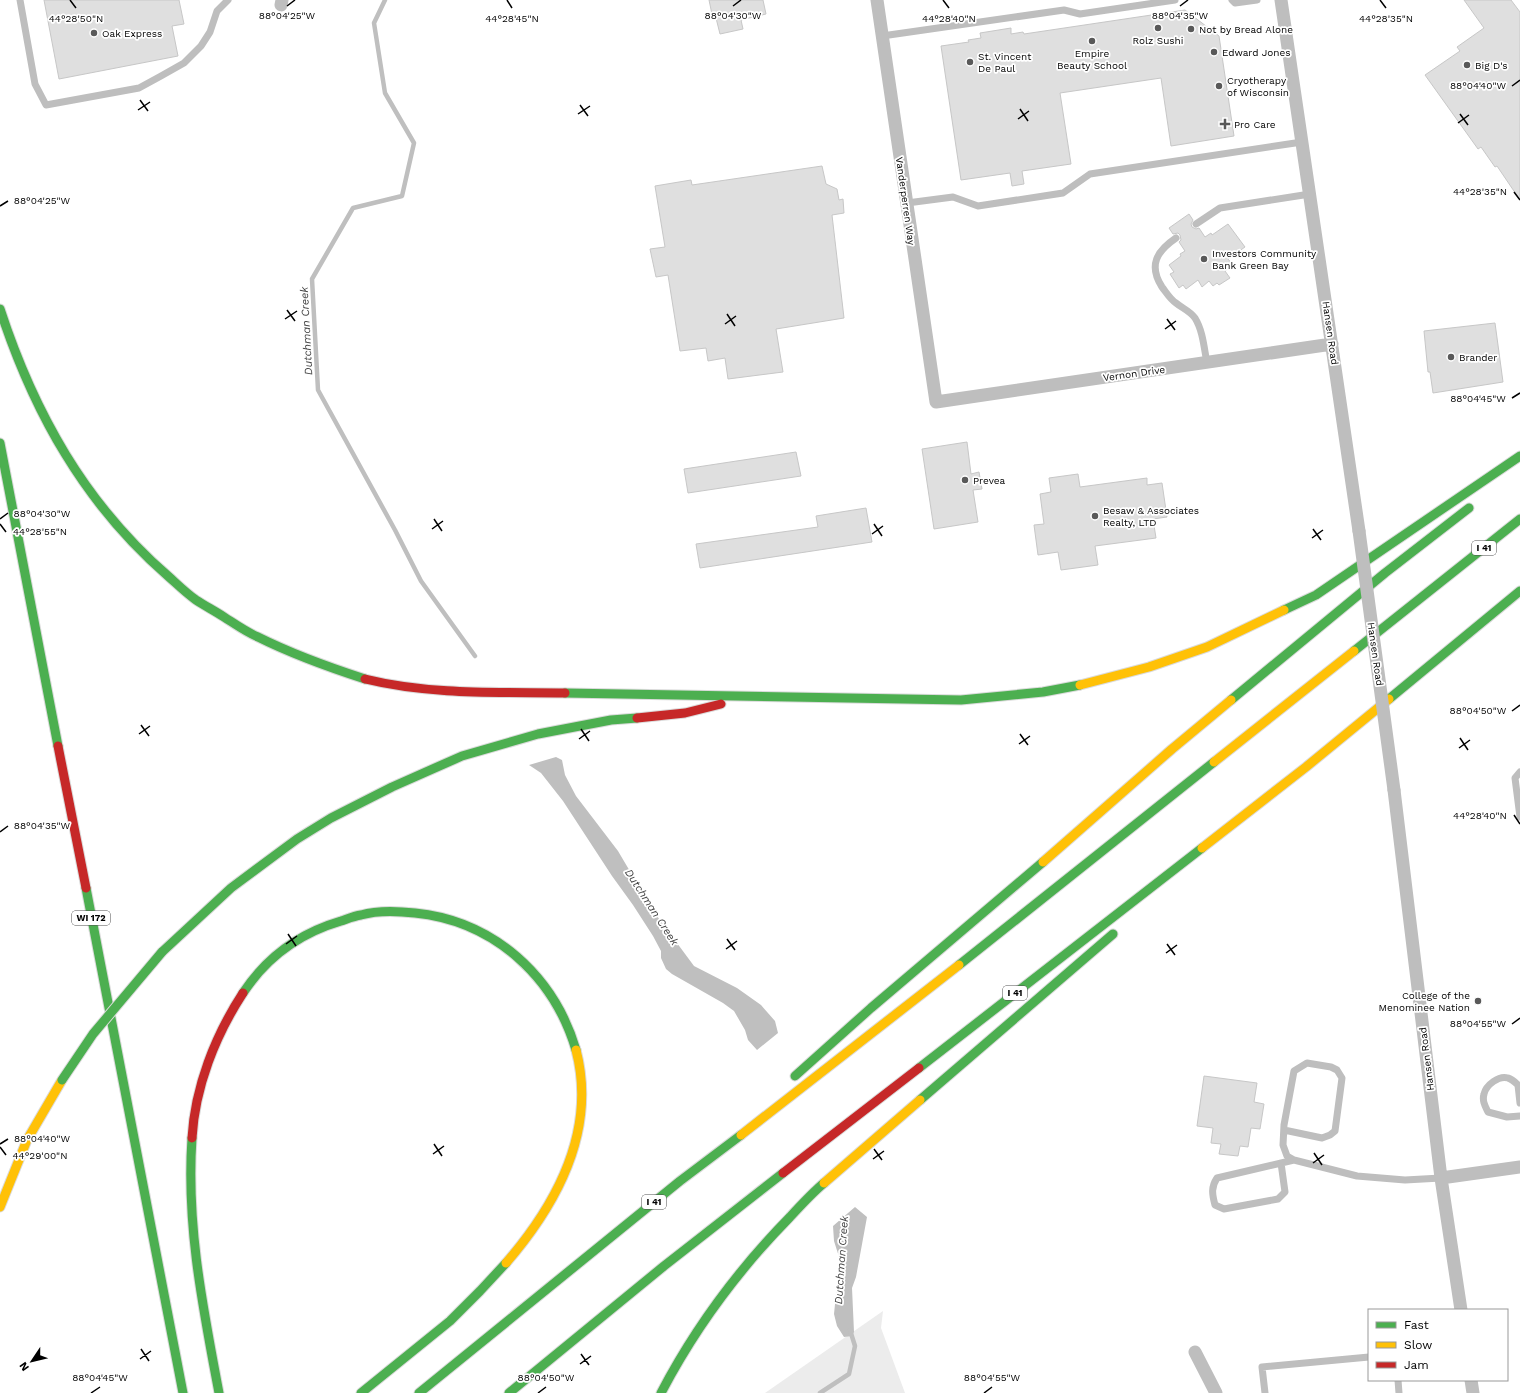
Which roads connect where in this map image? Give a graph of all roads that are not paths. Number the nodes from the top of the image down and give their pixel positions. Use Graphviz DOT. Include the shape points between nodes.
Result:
graph roads {
  1 [pos="20,0"];
  2 [pos="228,0"];
  3 [pos="877,0"];
  4 [pos="1175,0"];
  5 [pos="1232,0"];
  6 [pos="1257,0"];
  7 [pos="1281,0"];
  8 [pos="882,36"];
  9 [pos="1302,142"];
  10 [pos="1310,194"];
  11 [pos="907,203"];
  12 [pos="1196,224"];
  13 [pos="1176,238"];
  14 [pos="0,309"];
  15 [pos="1332,344"];
  16 [pos="1206,363"];
  17 [pos="936,402"];
  18 [pos="0,443"];
  19 [pos="1520,456"];
  20 [pos="1520,462"];
  21 [pos="1498,483"];
  22 [pos="1475,503"];
  23 [pos="1520,519"];
  24 [pos="1520,591"];
  25 [pos="756,696"];
  26 [pos="1306,767"];
  27 [pos="1520,772"];
  28 [pos="1520,817"];
  29 [pos="1167,887"];
  30 [pos="1119,929"];
  31 [pos="790,1081"];
  32 [pos="1520,1103"];
  33 [pos="755,1112"];
  34 [pos="1520,1116"];
  35 [pos="1284,1130"];
  36 [pos="1294,1160"];
  37 [pos="1281,1163"];
  38 [pos="1520,1167"];
  39 [pos="1441,1178"];
  40 [pos="680,1181"];
  41 [pos="0,1207"];
  42 [pos="1461,1309"];
  43 [pos="1196,1352"];
  44 [pos="1368,1357"];
  45 [pos="1398,1381"];
  46 [pos="1471,1381"];
  47 [pos="183,1393"];
  48 [pos="219,1393"];
  49 [pos="361,1393"];
  50 [pos="419,1393"];
  51 [pos="509,1393"];
  52 [pos="661,1393"];
  53 [pos="1216,1393"];
  54 [pos="1265,1393"];
  55 [pos="1399,1393"];
  56 [pos="1473,1393"];
  1 -- 2 [label="lane" via="36,84 46,105 139,88 184,63 201,46 210,32 217,11"];
  3 -- 8 [label="street, Vanderperren Way"];
  4 -- 8 [label="lane" via="1080,14 1064,10"];
  5 -- 6 [label="lane" via="1235,3"];
  7 -- 9 [label="street, Hansen Road"];
  8 -- 11 [label="street, Vanderperren Way"];
  9 -- 10 [label="street, Hansen Road"];
  9 -- 11 [label="lane" via="1090,174 1063,193 978,206 952,197"];
  10 -- 12 [label="lane" via="1220,208"];
  10 -- 15 [label="street, Hansen Road"];
  11 -- 17 [label="street, Vanderperren Way"];
  13 -- 16 [label="lane" via="1164,246 1158,255 1156,273 1167,294 1194,317 1200,328"];
  14 -- 25 [label="highway" via="28,384 64,453 105,512 150,561 196,600 257,637 326,666 366,679 405,687 482,692"];
  15 -- 16 [label="street, Vernon Drive"];
  15 -- 39 [label="street, Hansen Road, bridge" via="1394,790"];
  16 -- 17 [label="street, Vernon Drive"];
  18 -- 47 [label="highway, WI 172"];
  19 -- 25 [label="highway" via="1316,595 1207,647 1149,667 1043,692 961,700"];
  20 -- 21 [label="highway"];
  22 -- 31 [label="highway" via="1385,572 1172,749"];
  23 -- 40 [label="highway, I 41" via="894,1017"];
  24 -- 26 [label="highway, I 41"];
  25 -- 41 [label="highway, bridge" via="685,713 611,720 538,734 462,756 392,787 331,818 297,839 231,888 195,920 162,952 92,1034 27,1140"];
  26 -- 29 [label="highway"];
  26 -- 51 [label="highway, I 41" via="664,1266"];
  27 -- 28 [label="lane" via="1515,778"];
  30 -- 52 [label="highway" via="807,1199 763,1244 731,1282 673,1370"];
  32 -- 34 [label="lane" via="1518,1086 1508,1078 1499,1078 1490,1084 1484,1094 1484,1104 1488,1112 1507,1117"];
  33 -- 40 [label="highway"];
  35 -- 35 [label="lane" via="1294,1071 1307,1063 1337,1070 1342,1078 1335,1131 1322,1138"];
  35 -- 36 [label="lane" via="1283,1145 1287,1156"];
  36 -- 37 [label="lane"];
  36 -- 39 [label="lane" via="1357,1176 1406,1180"];
  37 -- 37 [label="lane" via="1217,1178 1212,1193 1215,1205 1224,1208 1278,1200 1285,1192"];
  38 -- 39 [label="street"];
  39 -- 42 [label="street, Hansen Road"];
  40 -- 50 [label="highway, I 41"];
  43 -- 53 [label="street"];
  44 -- 54 [label="lane" via="1262,1367"];
  45 -- 55 [label="lane"];
  46 -- 56 [label="street"];
  48 -- 49 [label="highway" via="195,1262 189,1174 194,1117 206,1070 227,1019 249,984 278,953 303,936 346,917 375,912 450,918 483,933 511,951 532,970 562,1013 580,1065 582,1088 575,1148 548,1206 508,1261 449,1322"];
}
